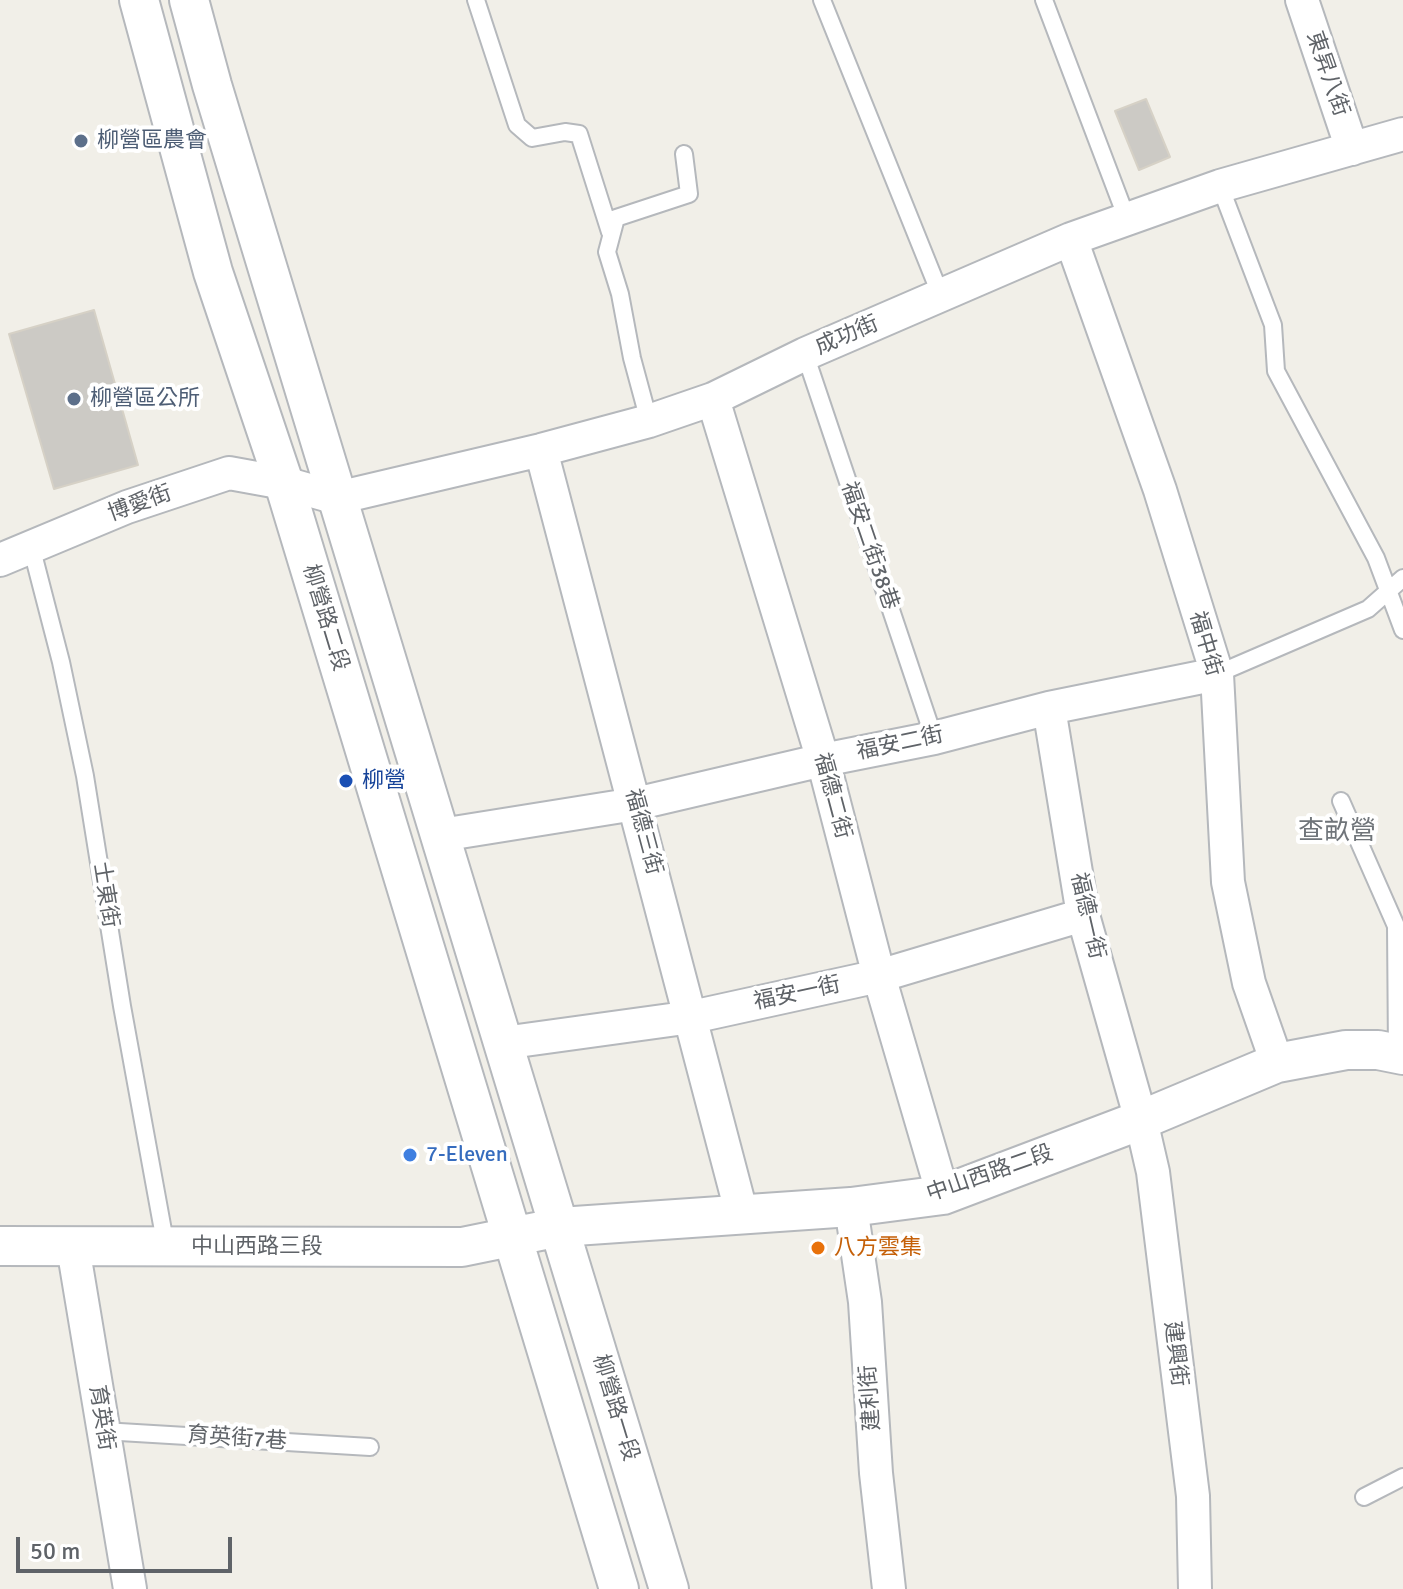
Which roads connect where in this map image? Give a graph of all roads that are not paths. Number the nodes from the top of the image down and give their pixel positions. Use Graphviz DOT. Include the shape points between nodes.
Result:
graph roads {
  1 [pos="139,0"];
  2 [pos="189,0"];
  3 [pos="476,0"];
  4 [pos="822,0"];
  5 [pos="1044,0"];
  6 [pos="1302,0"];
  7 [pos="1403,134"];
  8 [pos="1352,149"];
  9 [pos="684,154"];
  10 [pos="1220,186"];
  11 [pos="1127,219"];
  12 [pos="610,232"];
  13 [pos="1071,239"];
  14 [pos="941,296"];
  15 [pos="805,354"];
  16 [pos="713,399"];
  17 [pos="649,421"];
  18 [pos="541,450"];
  19 [pos="284,483"];
  20 [pos="337,498"];
  21 [pos="31,546"];
  22 [pos="0,560"];
  23 [pos="1403,578"];
  24 [pos="1388,590"];
  25 [pos="1403,630"];
  26 [pos="1217,674"];
  27 [pos="1049,708"];
  28 [pos="934,738"];
  29 [pos="823,760"];
  30 [pos="1341,801"];
  31 [pos="635,804"];
  32 [pos="441,835"];
  33 [pos="1083,915"];
  34 [pos="879,976"];
  35 [pos="692,1017"];
  36 [pos="503,1043"];
  37 [pos="1400,1055"];
  38 [pos="1277,1063"];
  39 [pos="1141,1120"];
  40 [pos="943,1195"];
  41 [pos="851,1207"];
  42 [pos="742,1215"];
  43 [pos="560,1227"];
  44 [pos="513,1237"];
  45 [pos="0,1246"];
  46 [pos="73,1247"];
  47 [pos="166,1247"];
  48 [pos="103,1431"];
  49 [pos="370,1447"];
  50 [pos="1403,1477"];
  51 [pos="1364,1497"];
  52 [pos="130,1589"];
  53 [pos="619,1589"];
  54 [pos="669,1589"];
  55 [pos="889,1589"];
  56 [pos="1195,1589"];
  1 -- 19 [label="street, 柳營路二段" via="213,272"];
  2 -- 20 [label="street"];
  3 -- 12 [label="lane" via="517,125 532,138 579,134"];
  4 -- 14 [label="lane"];
  5 -- 11 [label="lane"];
  6 -- 8 [label="street, 東昇八街"];
  7 -- 8 [label="street, 成功街"];
  8 -- 10 [label="street, 成功街"];
  9 -- 12 [label="lane" via="689,194 616,218"];
  10 -- 11 [label="street, 成功街"];
  10 -- 24 [label="lane" via="1273,325 1276,371"];
  11 -- 13 [label="street, 成功街"];
  12 -- 17 [label="lane" via="607,252"];
  13 -- 14 [label="street, 成功街"];
  13 -- 26 [label="street, 福中街" via="1160,490"];
  14 -- 15 [label="street, 成功街"];
  15 -- 16 [label="street, 成功街"];
  15 -- 28 [label="lane, 福安二街38巷"];
  16 -- 17 [label="street, 成功街"];
  16 -- 29 [label="street, 福德二街"];
  17 -- 18 [label="street, 成功街"];
  18 -- 20 [label="street, 成功街"];
  18 -- 31 [label="street, 福德三街"];
  19 -- 20 [label="street, 成功街"];
  19 -- 21 [label="street, 博愛街" via="229,473"];
  19 -- 44 [label="street, 柳營路二段"];
  20 -- 32 [label="street"];
  21 -- 22 [label="street, 博愛街"];
  21 -- 47 [label="lane, 士東街" via="85,776"];
  23 -- 24 [label="lane"];
  24 -- 25 [label="lane"];
  24 -- 26 [label="lane" via="1368,609"];
  26 -- 27 [label="street, 福安二街"];
  26 -- 38 [label="street, 福中街" via="1228,882 1249,983"];
  27 -- 28 [label="street, 福安二街"];
  27 -- 33 [label="street, 福德一街"];
  28 -- 29 [label="street, 福安二街"];
  29 -- 31 [label="street, 福安二街"];
  29 -- 34 [label="street, 福德二街"];
  30 -- 37 [label="lane" via="1396,926"];
  31 -- 32 [label="street, 福安二街"];
  31 -- 35 [label="street, 福德三街"];
  32 -- 36 [label="street"];
  33 -- 34 [label="street, 福安一街"];
  33 -- 39 [label="street, 福德一街"];
  34 -- 35 [label="street, 福安一街"];
  34 -- 40 [label="street, 福德二街"];
  35 -- 36 [label="street, 福安一街"];
  35 -- 42 [label="street, 福德三街"];
  36 -- 43 [label="street"];
  37 -- 38 [label="street, 中山西路二段" via="1346,1050"];
  38 -- 39 [label="street, 中山西路二段"];
  39 -- 40 [label="street, 中山西路二段"];
  39 -- 56 [label="street, 建興街" via="1153,1172 1193,1496"];
  40 -- 41 [label="street, 中山西路二段"];
  41 -- 42 [label="street, 中山西路二段"];
  41 -- 55 [label="street, 建利街" via="865,1302"];
  42 -- 43 [label="street, 中山西路二段"];
  43 -- 44 [label="street, 中山西路二段"];
  43 -- 54 [label="street, 柳營路一段"];
  44 -- 47 [label="street, 中山西路三段" via="462,1247"];
  44 -- 53 [label="street"];
  45 -- 46 [label="street, 中山西路三段"];
  46 -- 47 [label="street, 中山西路三段"];
  46 -- 48 [label="street, 育英街"];
  48 -- 49 [label="lane, 育英街7巷"];
  48 -- 52 [label="street, 育英街"];
  50 -- 51 [label="lane"];
}
